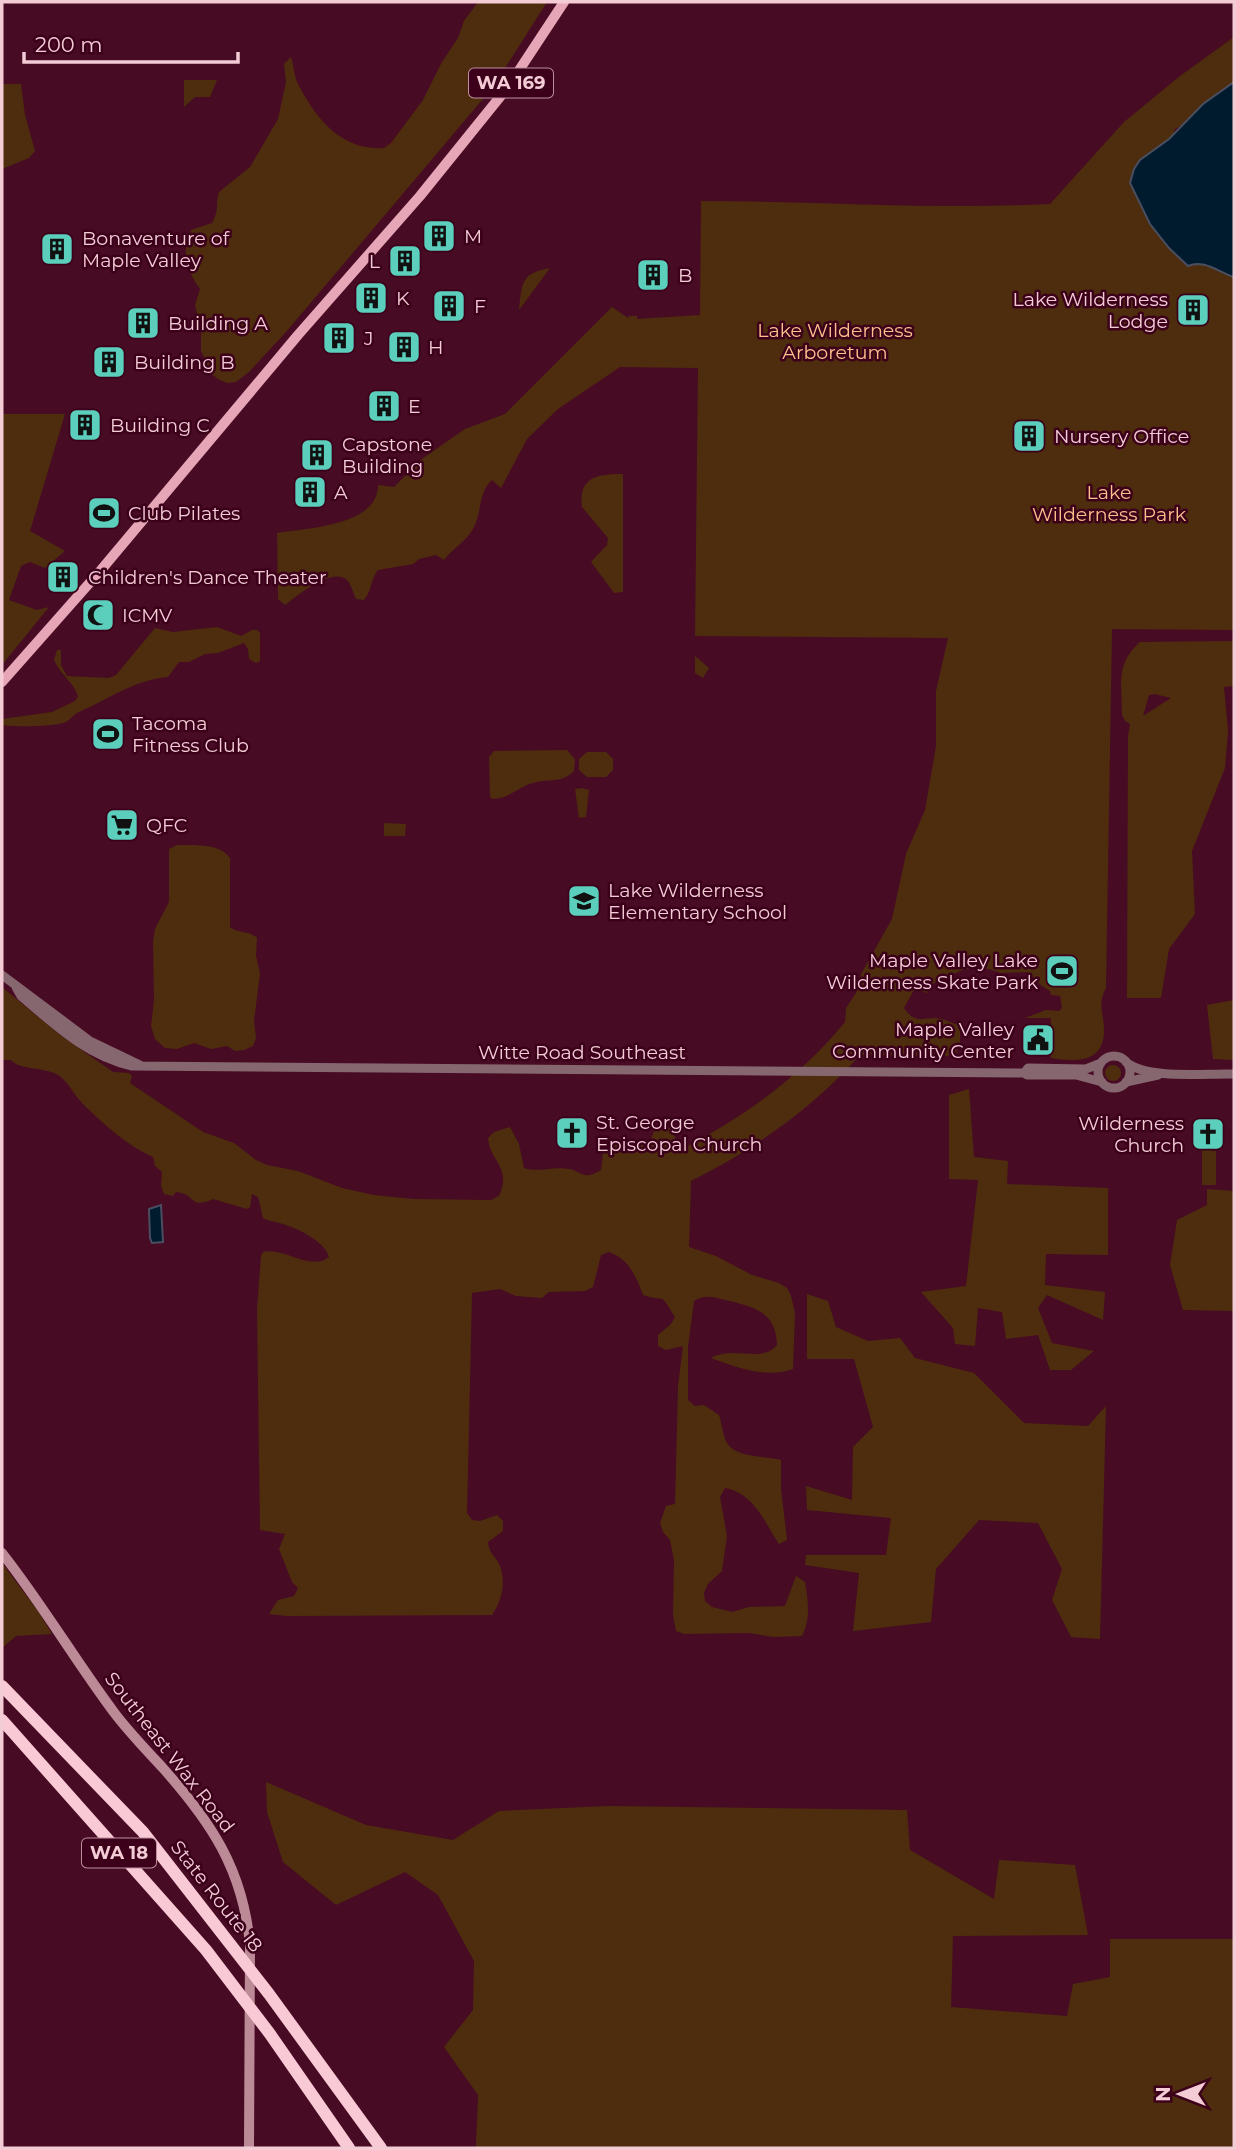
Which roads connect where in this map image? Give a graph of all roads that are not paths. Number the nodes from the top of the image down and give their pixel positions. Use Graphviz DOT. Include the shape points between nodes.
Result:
graph roads {
  1 [pos="564,2"];
  2 [pos="2,682"];
  3 [pos="2,975"];
  4 [pos="16,987"];
  5 [pos="38,1010"];
  6 [pos="73,1029"];
  7 [pos="1126,1062"];
  8 [pos="1101,1063"];
  9 [pos="140,1065"];
  10 [pos="1024,1073"];
  11 [pos="1167,1073"];
  12 [pos="1234,1074"];
  13 [pos="1102,1082"];
  14 [pos="1126,1083"];
  15 [pos="2,1553"];
  16 [pos="2,1686"];
  17 [pos="2,1720"];
  18 [pos="248,2148"];
  19 [pos="349,2148"];
  20 [pos="381,2148"];
  1 -- 2 [label="main road, WA 169" via="508,87 435,178"];
  3 -- 4 [label="street, Witte Road Southeast"];
  4 -- 5 [label="street, Witte Road Southeast"];
  4 -- 6 [label="street, Witte Road Southeast"];
  5 -- 6 [label="street"];
  5 -- 9 [label="street, Witte Road Southeast" via="95,1053 122,1064"];
  6 -- 9 [label="street, Witte Road Southeast"];
  7 -- 8 [label="street" via="1116,1056"];
  7 -- 11 [label="street"];
  7 -- 14 [label="street" via="1130,1074"];
  8 -- 10 [label="street, Witte Road Southeast" via="1086,1069 1028,1068"];
  8 -- 13 [label="street"];
  9 -- 10 [label="street, Witte Road Southeast"];
  10 -- 13 [label="street, Witte Road Southeast" via="1086,1076"];
  11 -- 12 [label="street"];
  11 -- 14 [label="street"];
  13 -- 14 [label="street" via="1112,1088"];
  15 -- 18 [label="main road, Southeast Wax Road" via="117,1717 183,1792 227,1855 246,1913 250,1945"];
  16 -- 20 [label="highway, State Route 18 / WA 18" via="142,1832 269,1994"];
  17 -- 19 [label="highway, WA 18" via="206,1950"];
}
